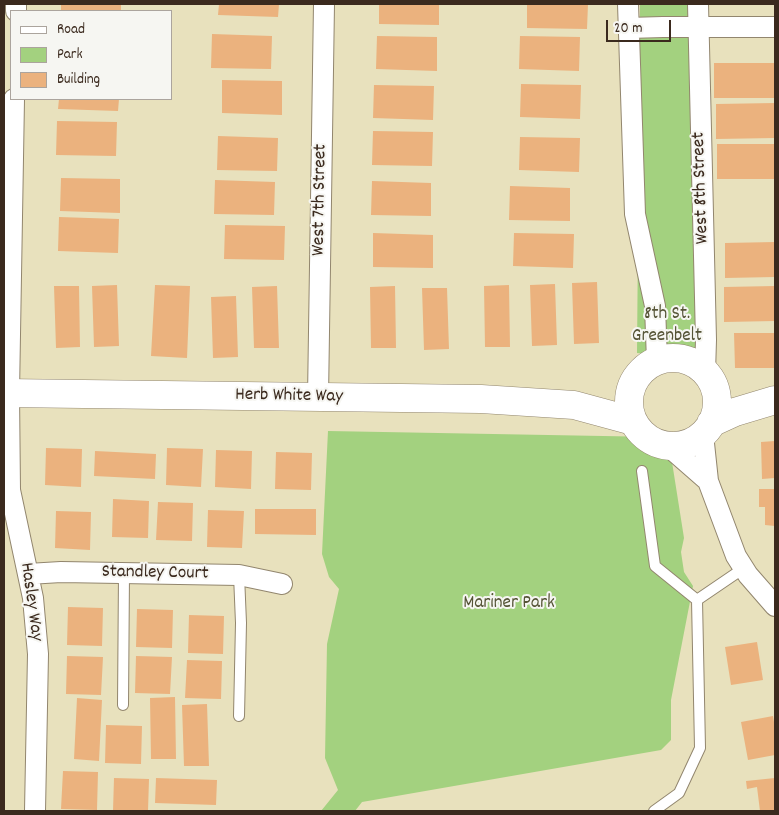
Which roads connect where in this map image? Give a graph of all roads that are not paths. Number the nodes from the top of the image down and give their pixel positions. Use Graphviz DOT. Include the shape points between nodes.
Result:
graph roads {
  1 [pos="324,4"];
  2 [pos="628,4"];
  3 [pos="698,4"];
  4 [pos="697,27"];
  5 [pos="775,27"];
  6 [pos="628,28"];
  7 [pos="14,100"];
  8 [pos="657,361"];
  9 [pos="709,378"];
  10 [pos="632,385"];
  11 [pos="6,394"];
  12 [pos="318,397"];
  13 [pos="574,405"];
  14 [pos="633,421"];
  15 [pos="707,429"];
  16 [pos="668,446"];
  17 [pos="642,471"];
  18 [pos="708,481"];
  19 [pos="7,490"];
  20 [pos="744,568"];
  21 [pos="124,573"];
  22 [pos="28,574"];
  23 [pos="239,575"];
  24 [pos="282,584"];
  25 [pos="697,600"];
  26 [pos="775,606"];
  27 [pos="123,705"];
  28 [pos="239,716"];
  29 [pos="35,811"];
  30 [pos="654,811"];
  1 -- 12 [label="street, West 7th Street"];
  2 -- 6 [label="street"];
  3 -- 4 [label="street, West 8th Street"];
  4 -- 5 [label="street"];
  4 -- 6 [label="street"];
  4 -- 9 [label="street, West 8th Street"];
  6 -- 8 [label="street" via="635,214 654,306"];
  7 -- 11 [label="street, Hasley Way"];
  8 -- 9 [label="street" via="670,358 684,360 698,366"];
  8 -- 10 [label="street" via="644,368"];
  9 -- 15 [label="street" via="717,402 715,416"];
  9 -- 15 [label="street" via="728,390 775,400 735,412"];
  10 -- 13 [label="street, Herb White Way" via="616,394"];
  10 -- 14 [label="street" via="628,407"];
  11 -- 12 [label="street, Herb White Way"];
  11 -- 19 [label="street, Hasley Way"];
  12 -- 13 [label="street, Herb White Way"];
  13 -- 14 [label="street, Herb White Way"];
  14 -- 16 [label="street" via="641,434"];
  15 -- 16 [label="street" via="696,440"];
  15 -- 18 [label="street"];
  16 -- 18 [label="street"];
  17 -- 25 [label="lane" via="655,566"];
  18 -- 20 [label="street" via="736,556"];
  19 -- 22 [label="street, Hasley Way"];
  20 -- 25 [label="lane"];
  20 -- 26 [label="street"];
  21 -- 22 [label="street, Standley Court"];
  21 -- 23 [label="street, Standley Court"];
  21 -- 27 [label="lane"];
  22 -- 29 [label="street, Hasley Way" via="38,654"];
  23 -- 24 [label="street, Standley Court"];
  23 -- 28 [label="lane"];
  25 -- 30 [label="lane" via="700,748 679,793"];
}
